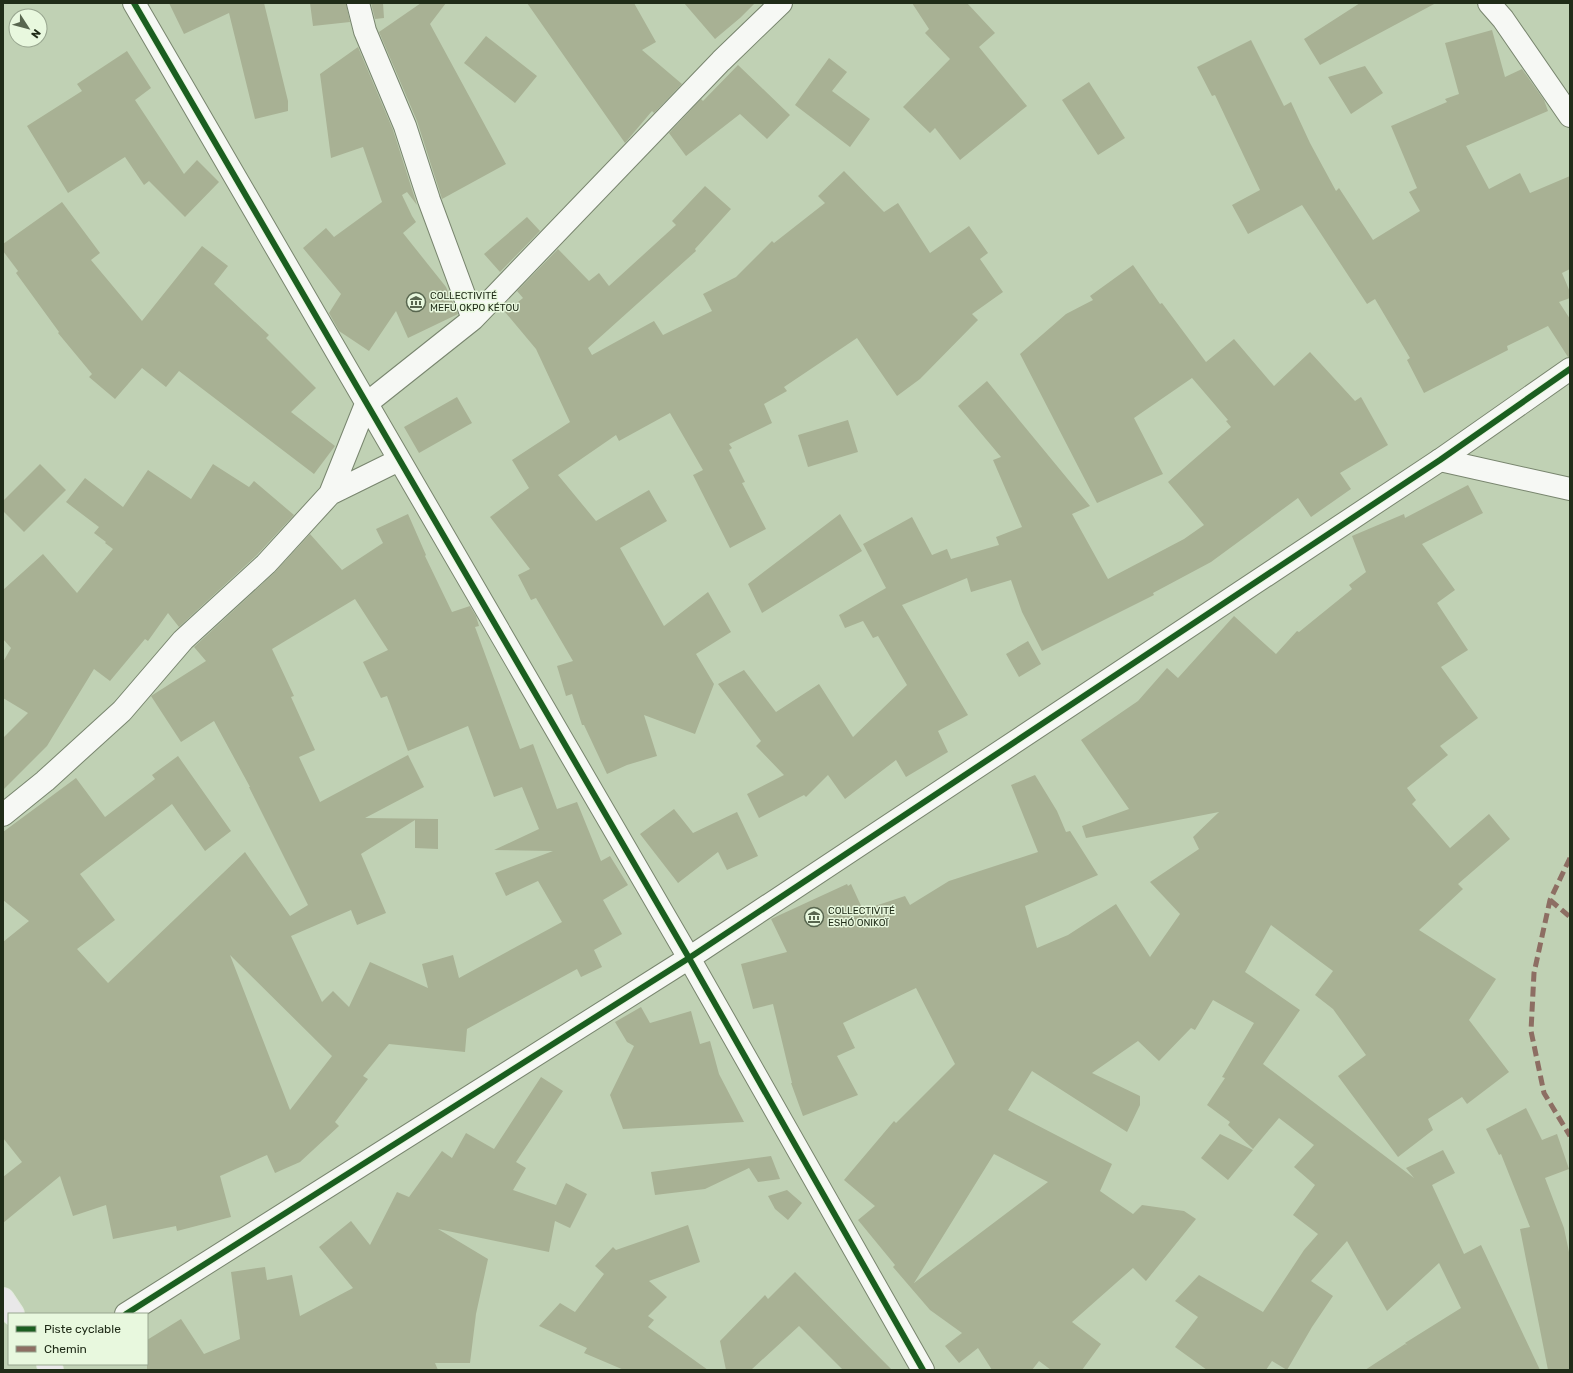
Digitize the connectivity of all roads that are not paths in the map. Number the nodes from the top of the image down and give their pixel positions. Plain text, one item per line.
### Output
1 (134, 3) edge
2 (358, 3) edge
3 (781, 3) edge
4 (1489, 3) edge
5 (1570, 116) edge
6 (473, 319) junction
7 (1570, 369) edge
8 (366, 404) junction
9 (399, 460) junction
10 (1440, 460) junction
11 (1570, 489) edge
12 (330, 494) junction
13 (3, 815) edge
14 (689, 958) junction
15 (3, 1299) edge
16 (12, 1313) edge
17 (128, 1313) edge
18 (923, 1370) edge

1 - 8 street
2 - 6 street
3 - 6 street
4 - 5 street
6 - 8 street
7 - 10 street
8 - 9 street
8 - 12 street
9 - 12 street
9 - 14 street
10 - 11 street
10 - 14 street
12 - 13 street
14 - 17 street
14 - 18 street
15 - 16 main road

